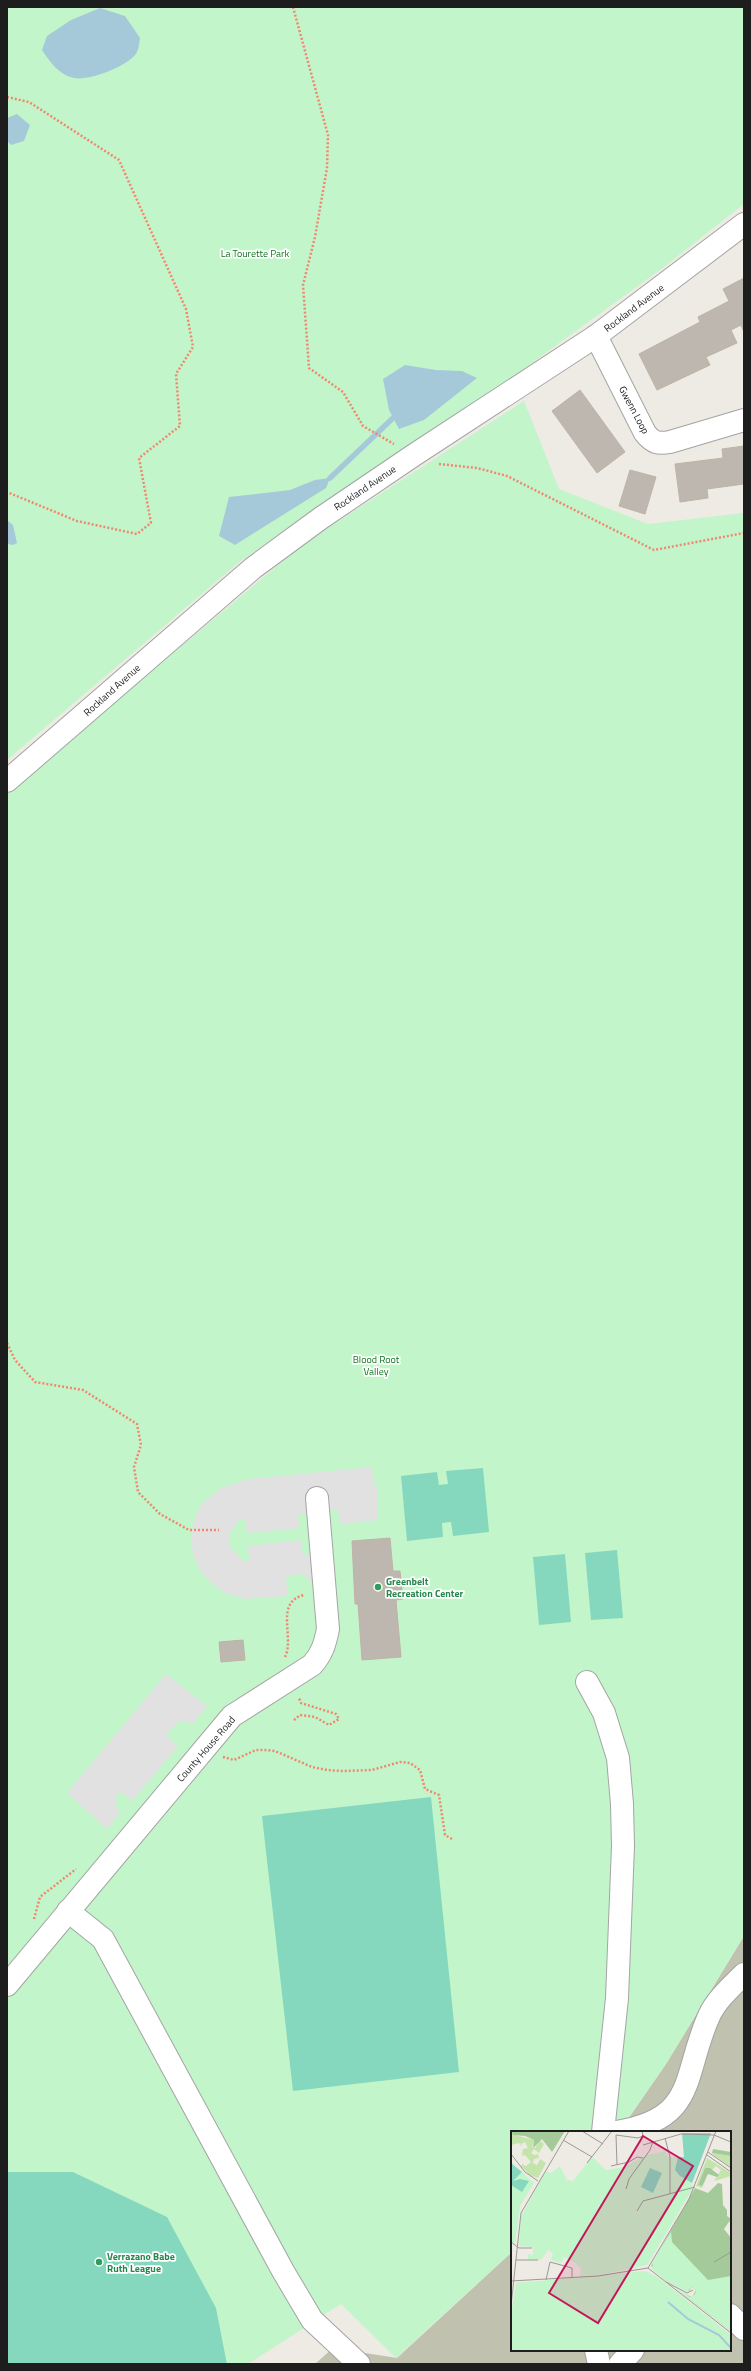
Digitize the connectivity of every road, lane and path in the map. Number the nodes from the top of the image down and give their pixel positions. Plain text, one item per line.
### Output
1 (293, 7) edge
2 (7, 97) edge
3 (744, 224) edge
4 (596, 336) junction
5 (744, 420) edge
6 (382, 437) dead end
7 (434, 463) dead end
8 (7, 492) edge
9 (744, 533) edge
10 (7, 781) edge
11 (7, 1343) edge
12 (317, 1498) dead end
13 (219, 1530) dead end
14 (304, 1595) dead end
15 (284, 1660) dead end
16 (587, 1682) dead end
17 (301, 1696) dead end
18 (294, 1720) dead end
19 (218, 1755) dead end
20 (452, 1839) dead end
21 (68, 1911) junction
22 (744, 1974) edge
23 (7, 1985) edge
24 (603, 2131) edge
25 (620, 2131) edge
26 (731, 2316) edge
27 (744, 2329) edge
28 (596, 2351) edge
29 (632, 2351) edge
30 (359, 2364) edge
31 (599, 2364) edge
32 (620, 2364) edge

1 - 6 path
2 - 8 path
3 - 4 street, Rockland Avenue
4 - 5 street, Gwenn Loop
4 - 10 street, Rockland Avenue
7 - 9 path
11 - 13 path
12 - 21 street, County House Road
14 - 15 path
16 - 24 street
17 - 18 path
19 - 20 path
21 - 23 street, County House Road
21 - 30 street
22 - 25 street
26 - 27 street
28 - 31 street
29 - 32 street

